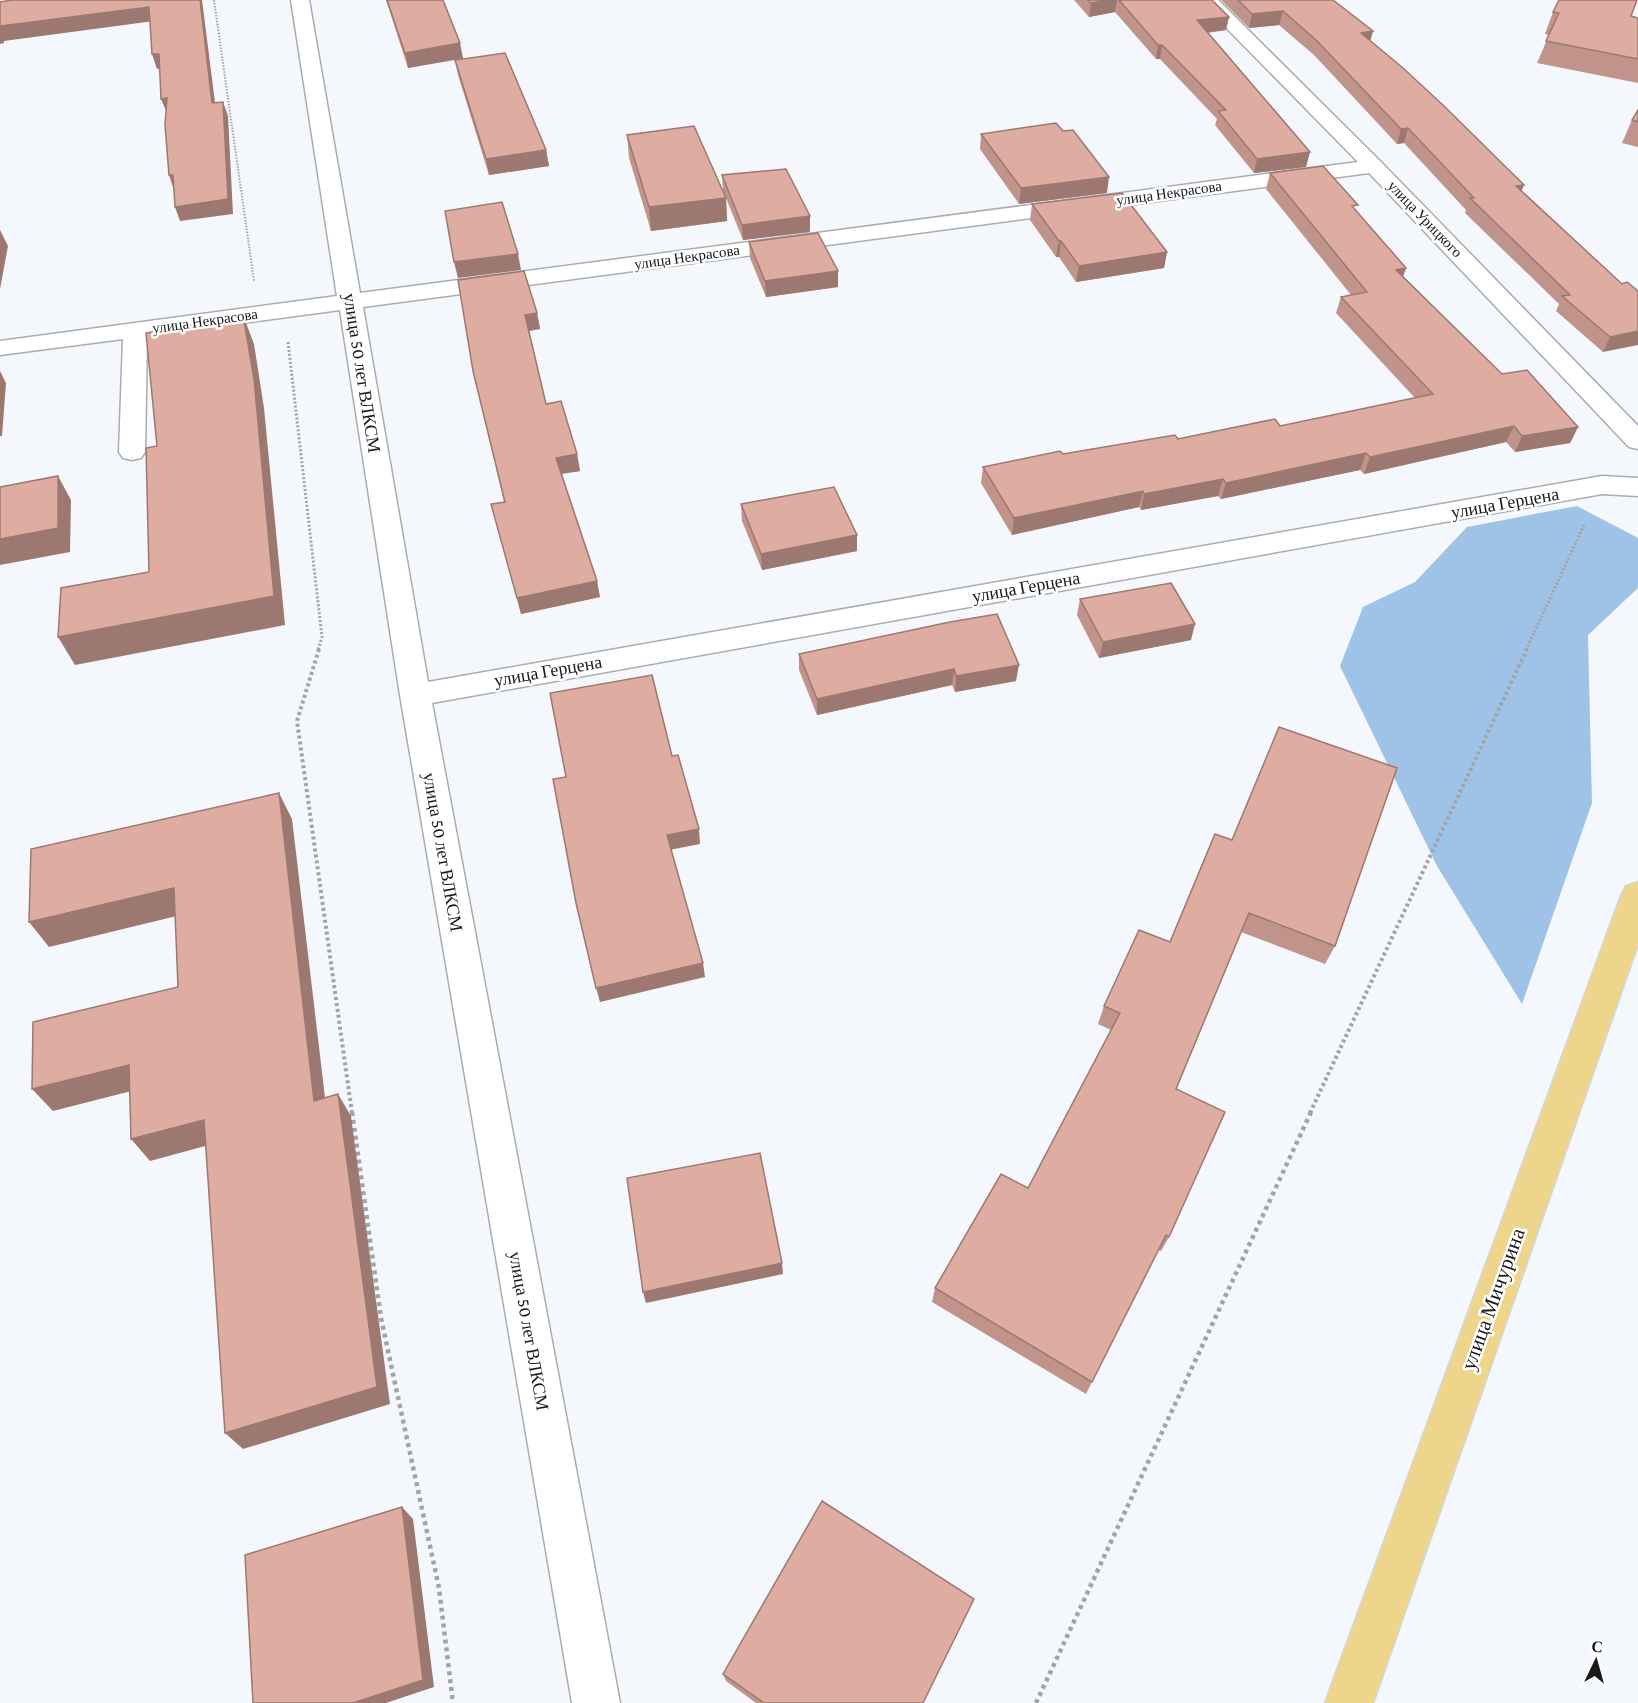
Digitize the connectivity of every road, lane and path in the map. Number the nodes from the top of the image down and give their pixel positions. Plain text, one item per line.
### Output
1 (214, 0) edge
2 (300, 0) edge
3 (1208, 0) edge
4 (1374, 166) junction
5 (350, 302) junction
6 (268, 312) junction
7 (135, 330) junction
8 (0, 348) edge
9 (1638, 441) edge
10 (132, 452) dead end
11 (1602, 485) junction
12 (1638, 487) edge
13 (415, 695) junction
14 (1638, 896) edge
15 (453, 1703) edge
16 (596, 1703) edge
17 (1036, 1703) edge
18 (1349, 1703) edge

1 - 6 path
2 - 5 street, улица 50 лет ВЛКСМ
3 - 4 street, улица Урицкого
4 - 5 street, улица Некрасова
4 - 9 street, улица Урицкого
5 - 6 street, улица Некрасова
5 - 13 street, улица 50 лет ВЛКСМ
6 - 7 street, улица Некрасова
6 - 15 path
7 - 8 street, улица Некрасова
7 - 10 street
11 - 12 street, улица Герцена
11 - 13 street, улица Герцена
11 - 17 path
13 - 16 street, улица 50 лет ВЛКСМ
14 - 18 main road, улица Мичурина

